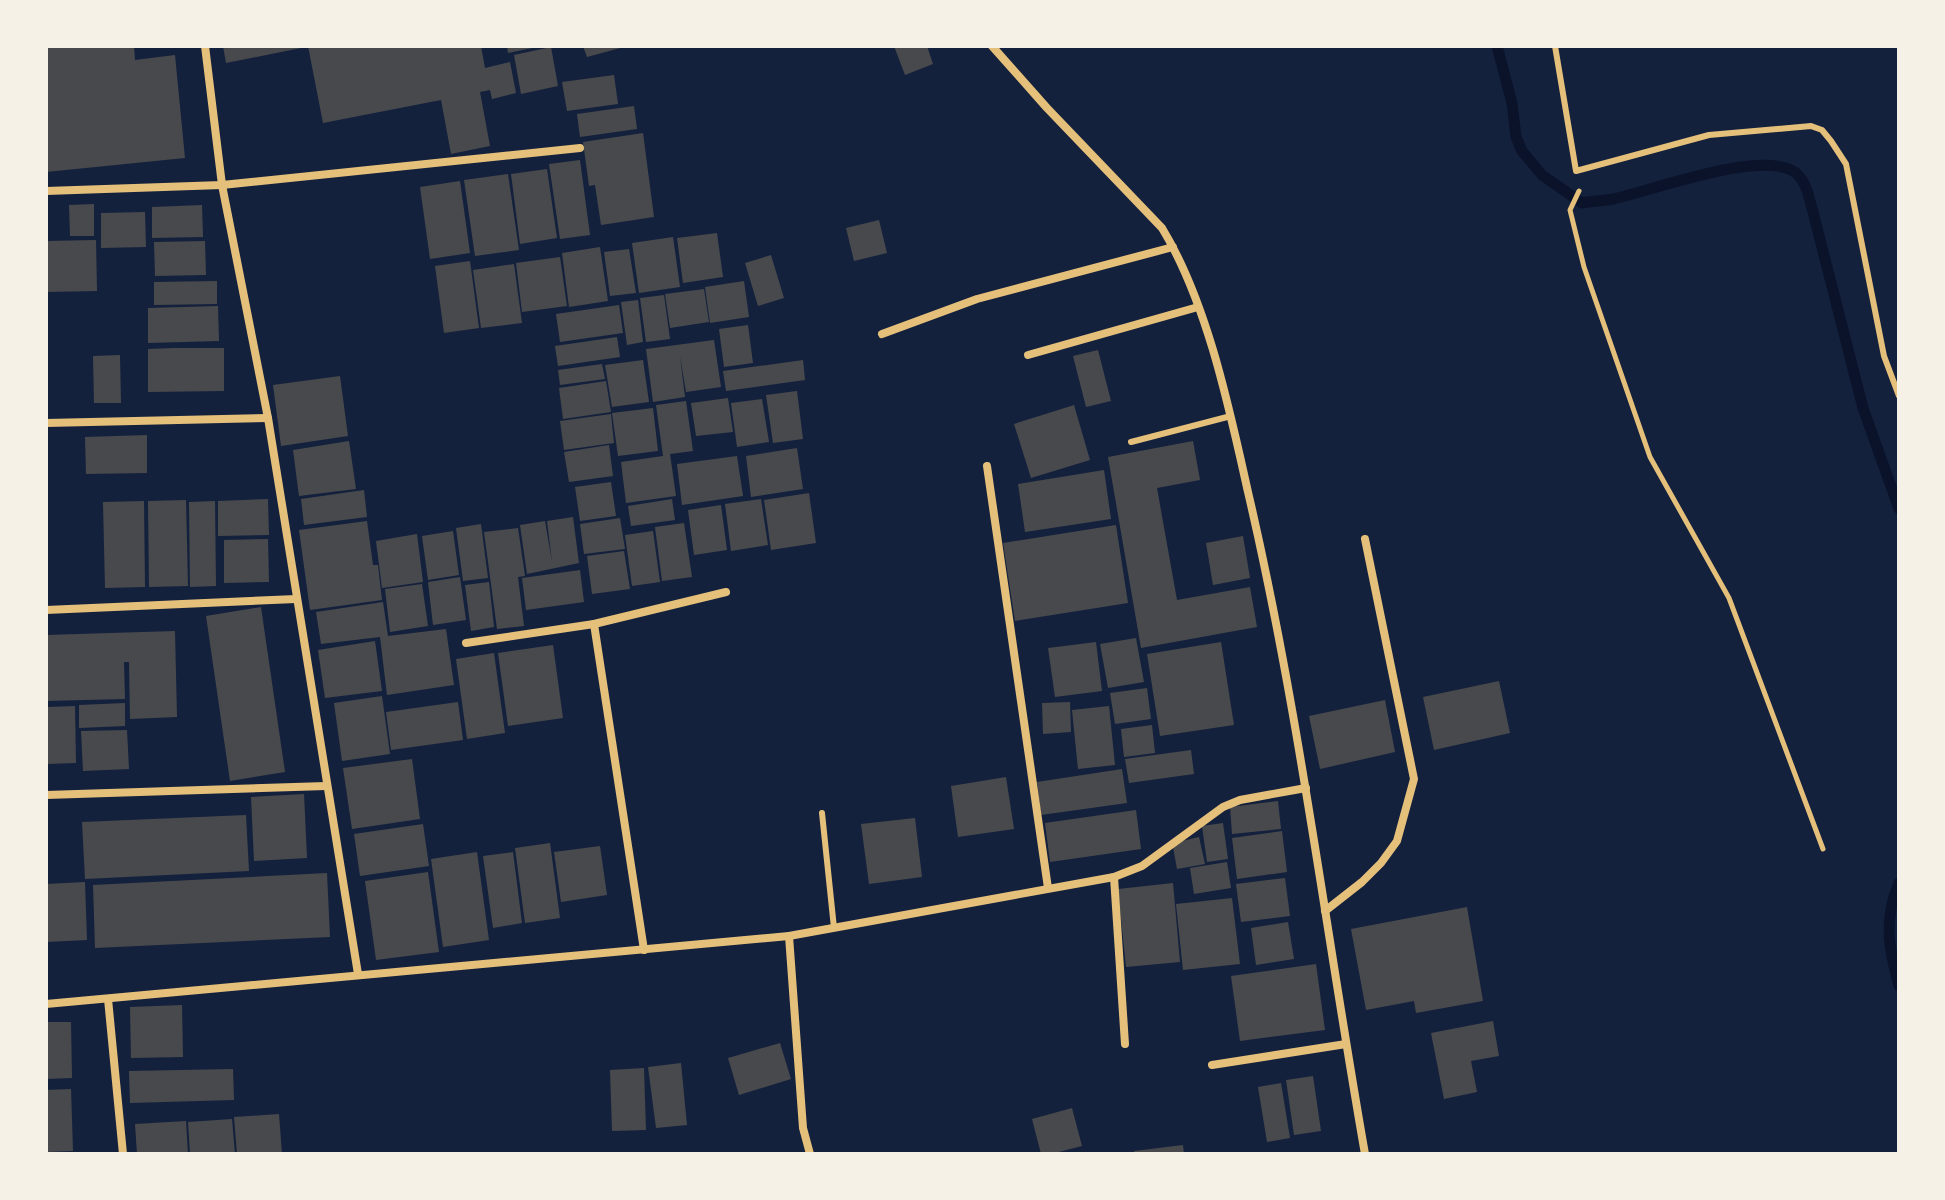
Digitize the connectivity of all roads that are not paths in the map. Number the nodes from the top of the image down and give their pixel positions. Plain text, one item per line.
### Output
1 (205, 46) edge
2 (992, 46) edge
3 (1555, 46) edge
4 (580, 148) dead end
5 (222, 185) junction
6 (46, 191) edge
7 (1173, 247) junction
8 (1198, 307) junction
9 (882, 334) dead end
10 (1028, 355) dead end
11 (1899, 396) edge
12 (1231, 416) junction
13 (268, 418) junction
14 (46, 423) edge
15 (1131, 442) dead end
16 (987, 466) dead end
17 (1365, 539) dead end
18 (726, 592) dead end
19 (296, 599) junction
20 (46, 610) edge
21 (594, 624) junction
22 (466, 643) dead end
23 (326, 786) junction
24 (1306, 788) junction
25 (46, 795) edge
26 (822, 813) dead end
27 (1114, 877) junction
28 (1048, 888) junction
29 (1325, 911) junction
30 (834, 928) junction
31 (789, 936) junction
32 (644, 950) junction
33 (358, 974) junction
34 (108, 999) junction
35 (46, 1004) edge
36 (1125, 1044) dead end
37 (1346, 1044) junction
38 (1212, 1065) dead end
39 (123, 1154) edge
40 (810, 1154) edge
41 (1365, 1154) edge

1 - 5 street
2 - 7 street
3 - 11 lane
4 - 5 street
5 - 6 street
5 - 13 street
7 - 8 street
7 - 9 street
8 - 10 street
8 - 12 street
12 - 15 lane
12 - 24 street
13 - 14 street
13 - 19 street
16 - 28 street
17 - 29 street
18 - 21 street
19 - 20 street
19 - 23 street
21 - 22 street
21 - 32 street
23 - 25 street
23 - 33 street
24 - 27 street
24 - 29 street
26 - 30 lane
27 - 28 street
27 - 36 street
28 - 30 street
29 - 37 street
30 - 31 street
31 - 32 street
31 - 40 street
32 - 33 street
33 - 34 street
34 - 35 street
34 - 39 street
37 - 38 street
37 - 41 street

